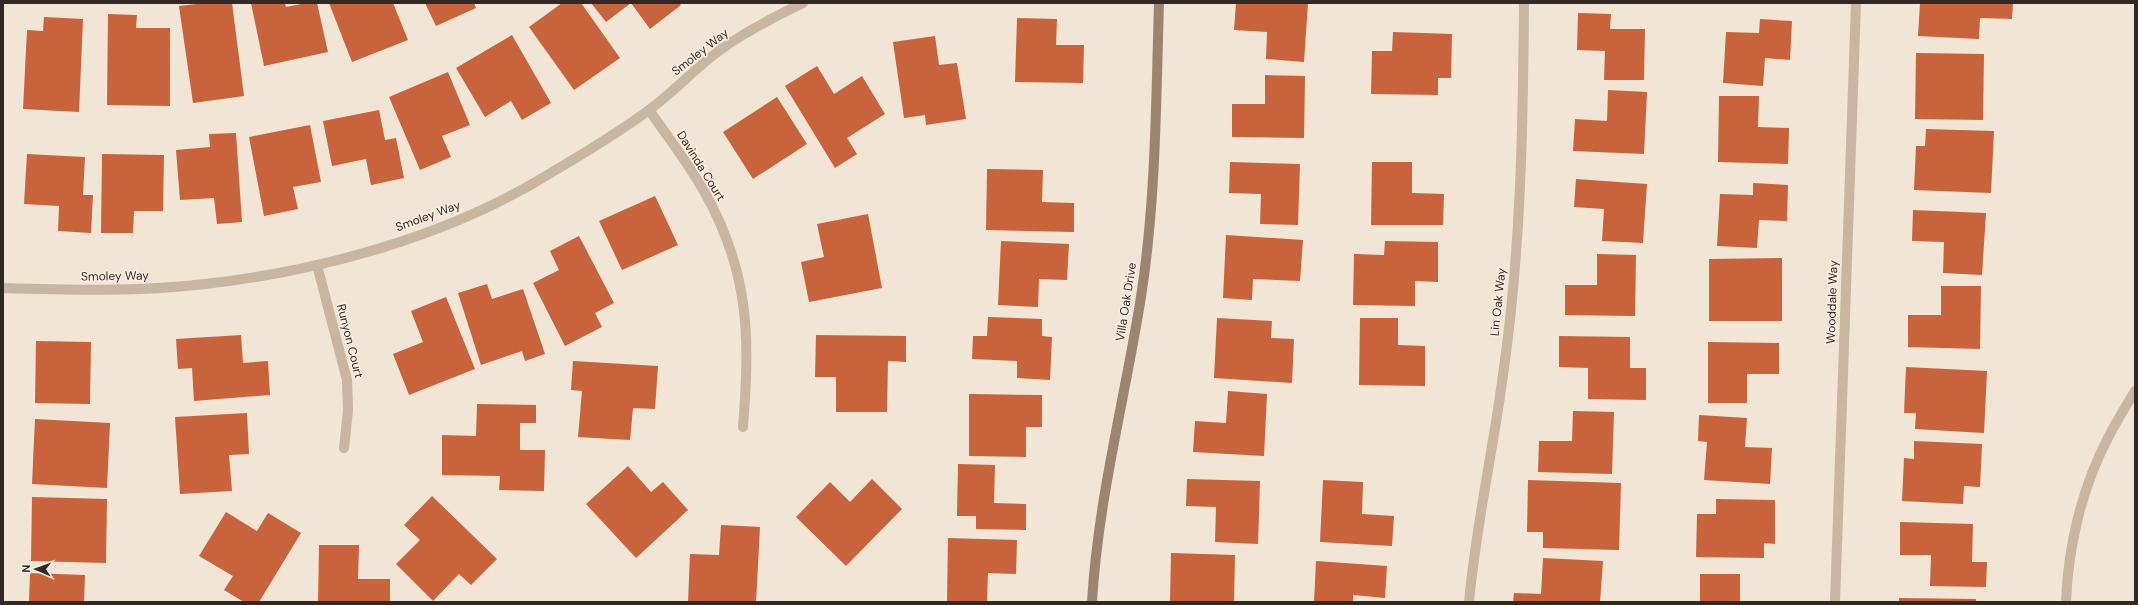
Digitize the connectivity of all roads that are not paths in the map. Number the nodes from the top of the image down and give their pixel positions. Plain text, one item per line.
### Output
1 (803, 3) edge
2 (1159, 3) edge
3 (1524, 3) edge
4 (1856, 3) edge
5 (649, 110) junction
6 (317, 265) junction
7 (3, 288) edge
8 (2135, 391) edge
9 (743, 428) dead end
10 (344, 448) dead end
11 (1092, 602) edge
12 (1469, 602) edge
13 (1835, 602) edge
14 (2066, 602) edge

1 - 5 street, Smoley Way
2 - 11 street, Villa Oak Drive
3 - 12 street, Lin Oak Way
4 - 13 street, Wooddale Way
5 - 6 street, Smoley Way
5 - 9 street, Davinda Court
6 - 7 street, Smoley Way
6 - 10 street, Runyon Court
8 - 14 street

